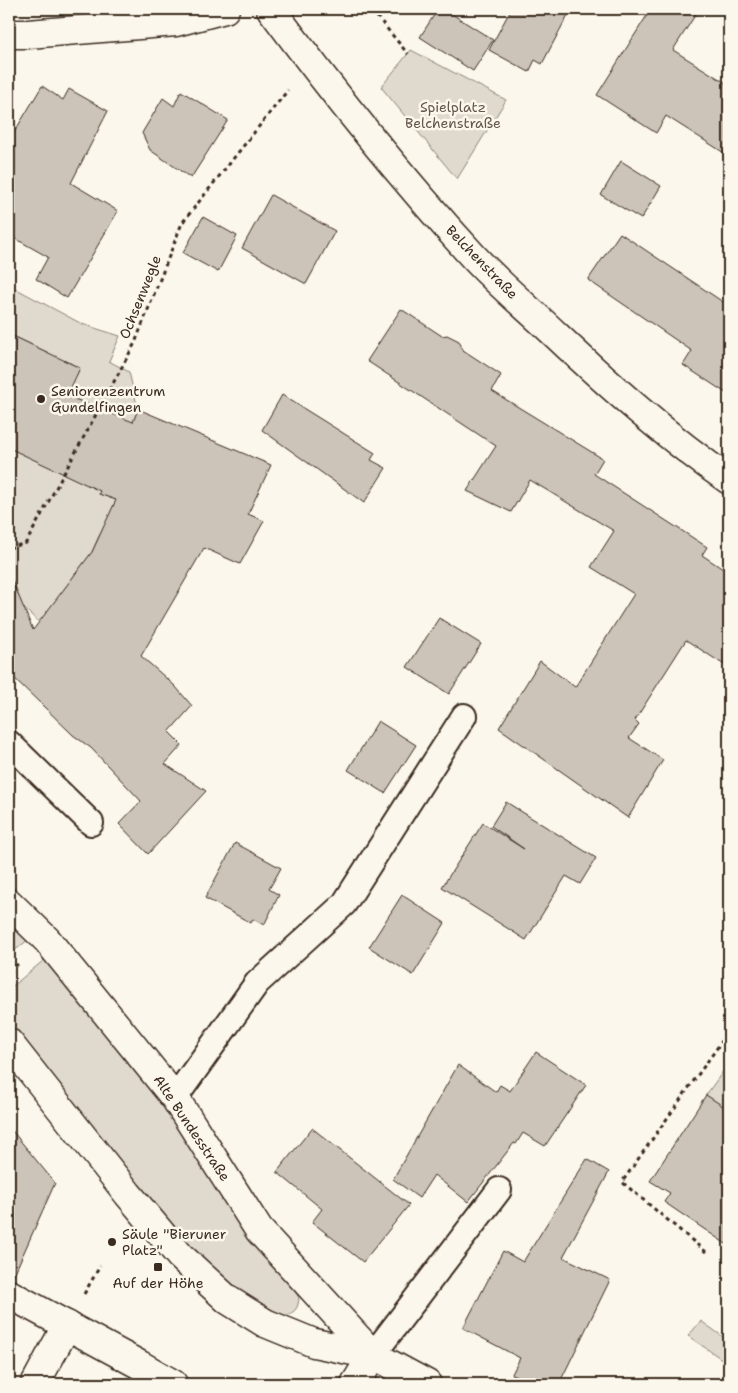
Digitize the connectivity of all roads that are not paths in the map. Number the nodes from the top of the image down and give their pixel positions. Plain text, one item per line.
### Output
1 (224, 9) edge
2 (271, 9) edge
3 (9, 34) edge
4 (729, 480) edge
5 (464, 716) dead end
6 (9, 743) edge
7 (90, 823) dead end
8 (9, 903) edge
9 (9, 1043) edge
10 (175, 1098) junction
11 (498, 1190) dead end
12 (9, 1294) edge
13 (67, 1325) junction
14 (373, 1355) junction
15 (35, 1384) edge
16 (173, 1384) edge
17 (355, 1384) edge
18 (427, 1384) edge

1 - 3 street
2 - 4 street, Belchenstraße
5 - 10 lane
6 - 7 lane
8 - 10 street, Alte Bundesstraße
9 - 14 street, Alte Bundesstraße
10 - 14 street, Alte Bundesstraße
11 - 14 lane
12 - 13 street
13 - 15 street
13 - 16 street
14 - 17 street
14 - 18 street, Alte Bundesstraße

